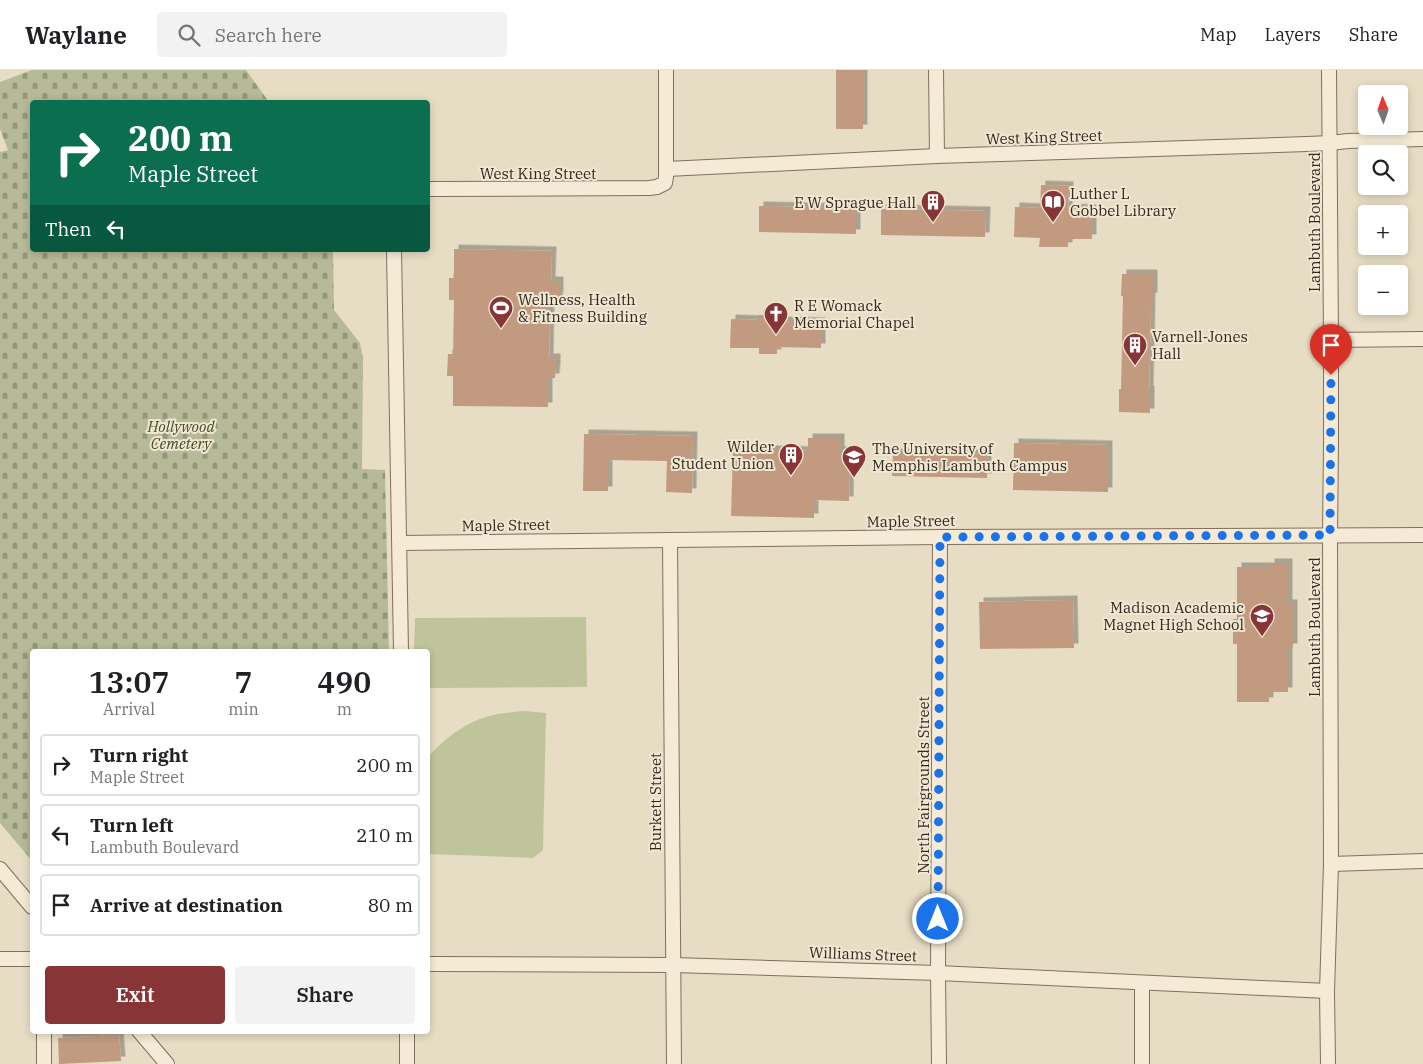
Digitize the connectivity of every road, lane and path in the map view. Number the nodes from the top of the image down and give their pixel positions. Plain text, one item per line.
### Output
1 (666, 70) edge
2 (936, 70) edge
3 (1329, 70) edge
4 (1423, 139) edge
5 (1330, 143) junction
6 (937, 156) junction
7 (666, 169) junction
8 (430, 189) edge
9 (394, 252) edge
10 (1423, 339) edge
11 (1331, 340) junction
12 (1330, 535) junction
13 (1423, 535) edge
14 (940, 537) junction
15 (670, 540) junction
16 (400, 543) junction
17 (401, 649) edge
18 (1423, 861) edge
19 (1331, 864) junction
20 (0, 869) edge
21 (30, 906) edge
22 (0, 959) edge
23 (30, 959) edge
24 (430, 964) edge
25 (673, 965) junction
26 (938, 973) junction
27 (1142, 983) junction
28 (1326, 991) junction
29 (44, 1034) edge
30 (141, 1034) edge
31 (406, 1034) edge
32 (44, 1064) edge
33 (167, 1064) edge
34 (407, 1064) edge
35 (674, 1064) edge
36 (939, 1064) edge
37 (1142, 1064) edge
38 (1328, 1064) edge

1 - 7 street
2 - 6 street
3 - 5 street, Lambuth Boulevard
4 - 5 street, West King Street
5 - 6 street, West King Street
5 - 11 street, Lambuth Boulevard
6 - 7 street, West King Street
7 - 8 street, West King Street
9 - 16 street
10 - 11 street
11 - 12 street, Lambuth Boulevard
12 - 13 street, Maple Street
12 - 14 street, Maple Street
12 - 19 street, Lambuth Boulevard
14 - 15 street, Maple Street
14 - 26 street, North Fairgrounds Street
15 - 16 street, Maple Street
15 - 25 street, Burkett Street
16 - 17 street
18 - 19 street
19 - 28 street, Lambuth Boulevard
20 - 21 street
22 - 23 street
24 - 25 street, Williams Street
25 - 26 street, Williams Street
25 - 35 street, Burkett Street
26 - 27 street, Williams Street
26 - 36 street, North Fairgrounds Street
27 - 28 street, Williams Street
27 - 37 street
28 - 38 street, Lambuth Boulevard
29 - 32 street
30 - 33 street
31 - 34 street

